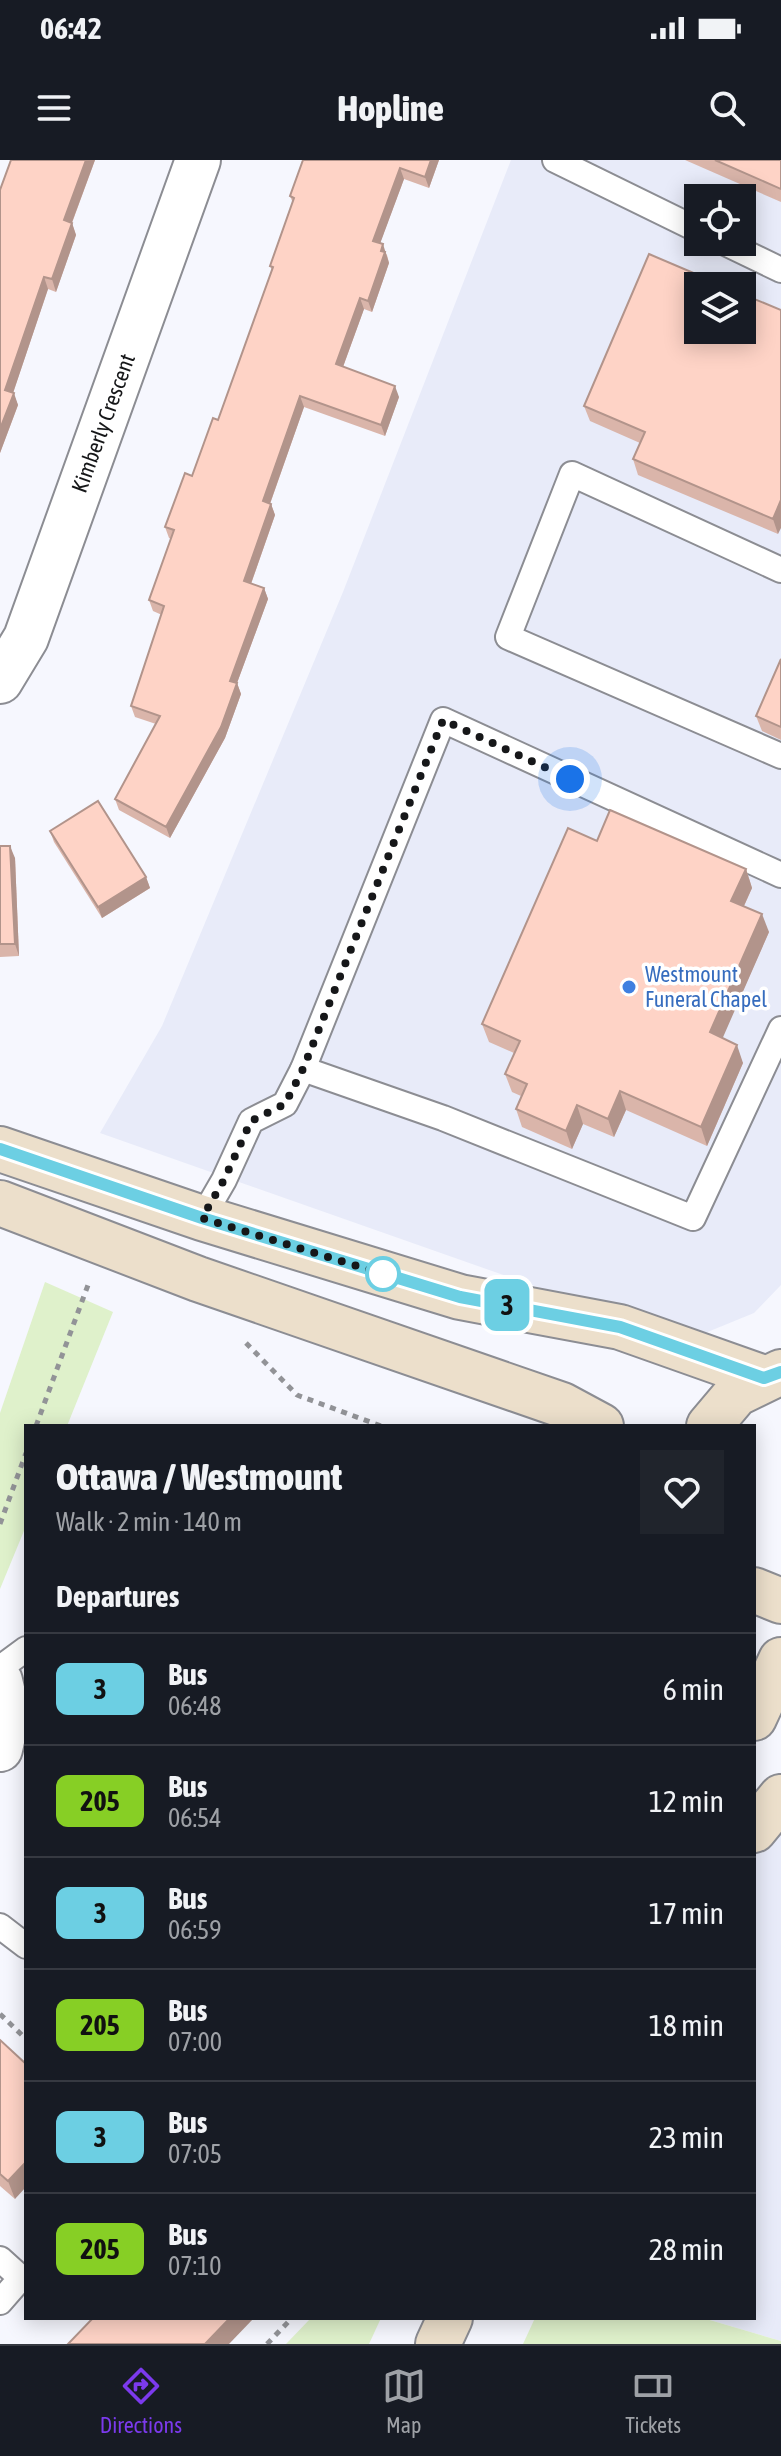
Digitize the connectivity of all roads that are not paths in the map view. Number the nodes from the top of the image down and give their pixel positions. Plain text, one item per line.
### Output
1 (198, 160) edge
2 (555, 160) edge
3 (684, 223) edge
4 (752, 256) edge
5 (781, 270) edge
6 (781, 570) edge
7 (0, 681) edge
8 (781, 756) edge
9 (781, 875) edge
10 (781, 1029) edge
11 (303, 1069) junction
12 (0, 1149) edge
13 (0, 1203) edge
14 (202, 1218) junction
15 (776, 1373) edge
16 (597, 1424) edge
17 (711, 1424) edge
18 (756, 1591) edge
19 (781, 1601) edge
20 (24, 1653) edge
21 (781, 1660) edge
22 (8, 1687) edge
23 (756, 1714) edge
24 (0, 1749) edge
25 (781, 1797) edge
26 (756, 1828) edge
27 (0, 1926) edge
28 (24, 1944) edge
29 (0, 2259) edge
30 (0, 2302) edge
31 (449, 2320) edge
32 (438, 2344) edge

1 - 7 street, Kimberly Crescent
2 - 3 lane
4 - 5 lane
6 - 8 lane
9 - 11 lane
10 - 11 lane
11 - 14 lane
12 - 14 main road
13 - 16 main road
14 - 15 main road
15 - 17 main road
18 - 19 main road
20 - 22 lane
21 - 23 main road
22 - 24 street
25 - 26 main road
27 - 28 lane
29 - 30 lane
31 - 32 main road

